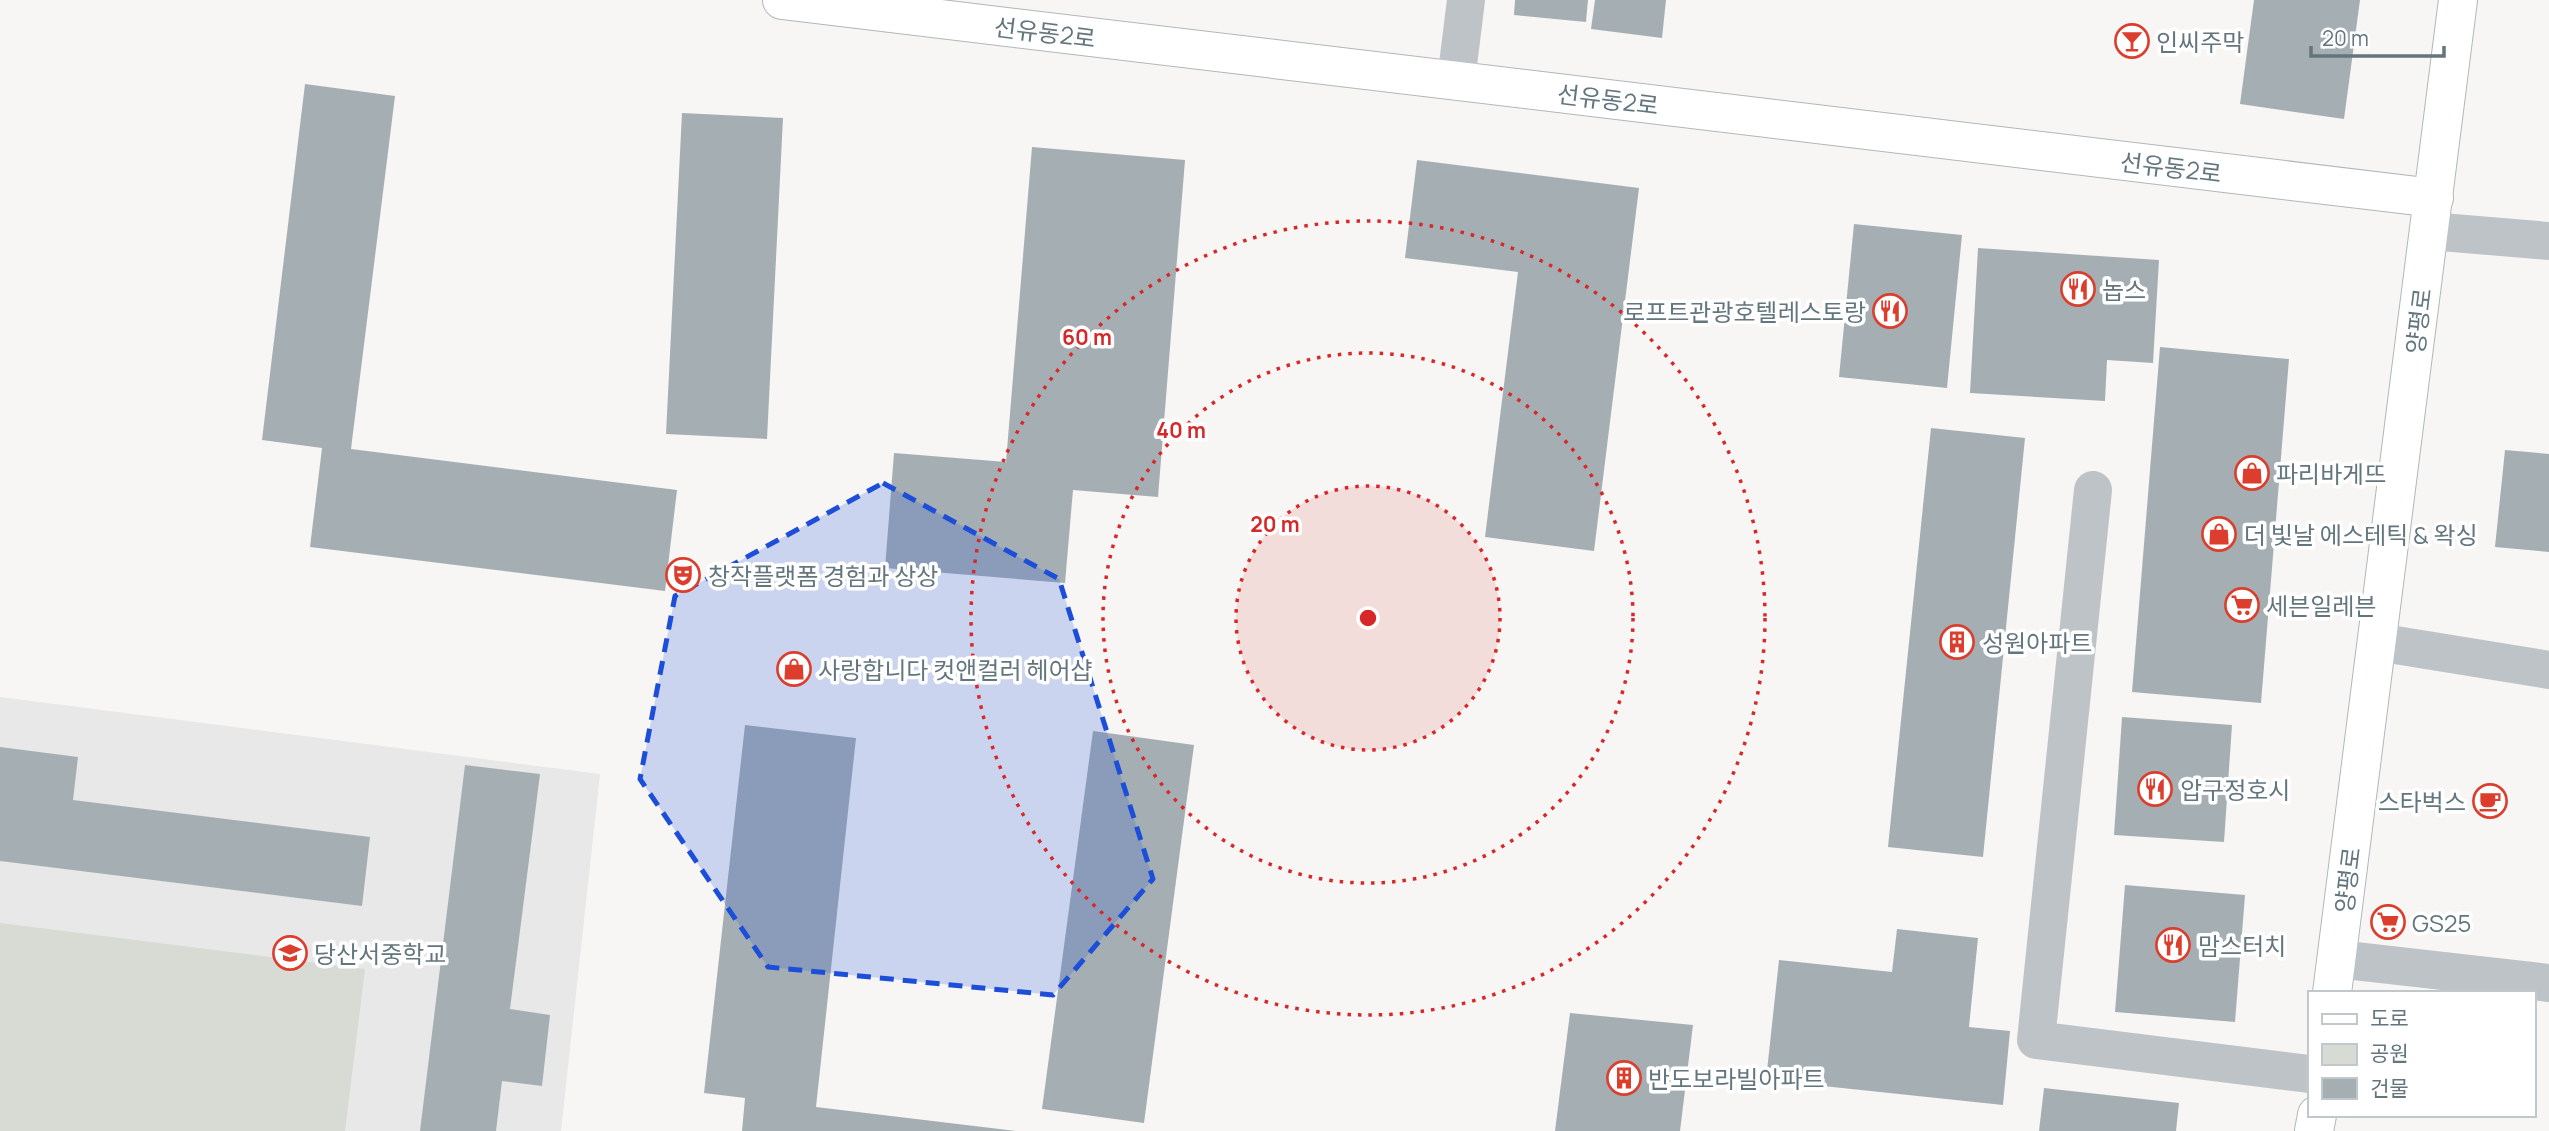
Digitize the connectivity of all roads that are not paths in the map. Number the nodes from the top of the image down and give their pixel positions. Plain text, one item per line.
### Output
1 (782, 0) edge
2 (1466, 0) edge
3 (2458, 0) edge
4 (1456, 81) junction
5 (2432, 214) junction
6 (2549, 241) edge
7 (2093, 490) dead end
8 (2377, 642) junction
9 (2549, 670) edge
10 (2335, 976) edge
11 (2549, 983) edge
12 (2308, 1074) edge

1 - 4 street, 선유동2로
2 - 4 street
3 - 5 street, 양평로
4 - 5 street, 선유동2로
5 - 6 street
5 - 8 street, 양평로
7 - 12 street
8 - 9 street
8 - 10 street, 양평로
10 - 11 street

